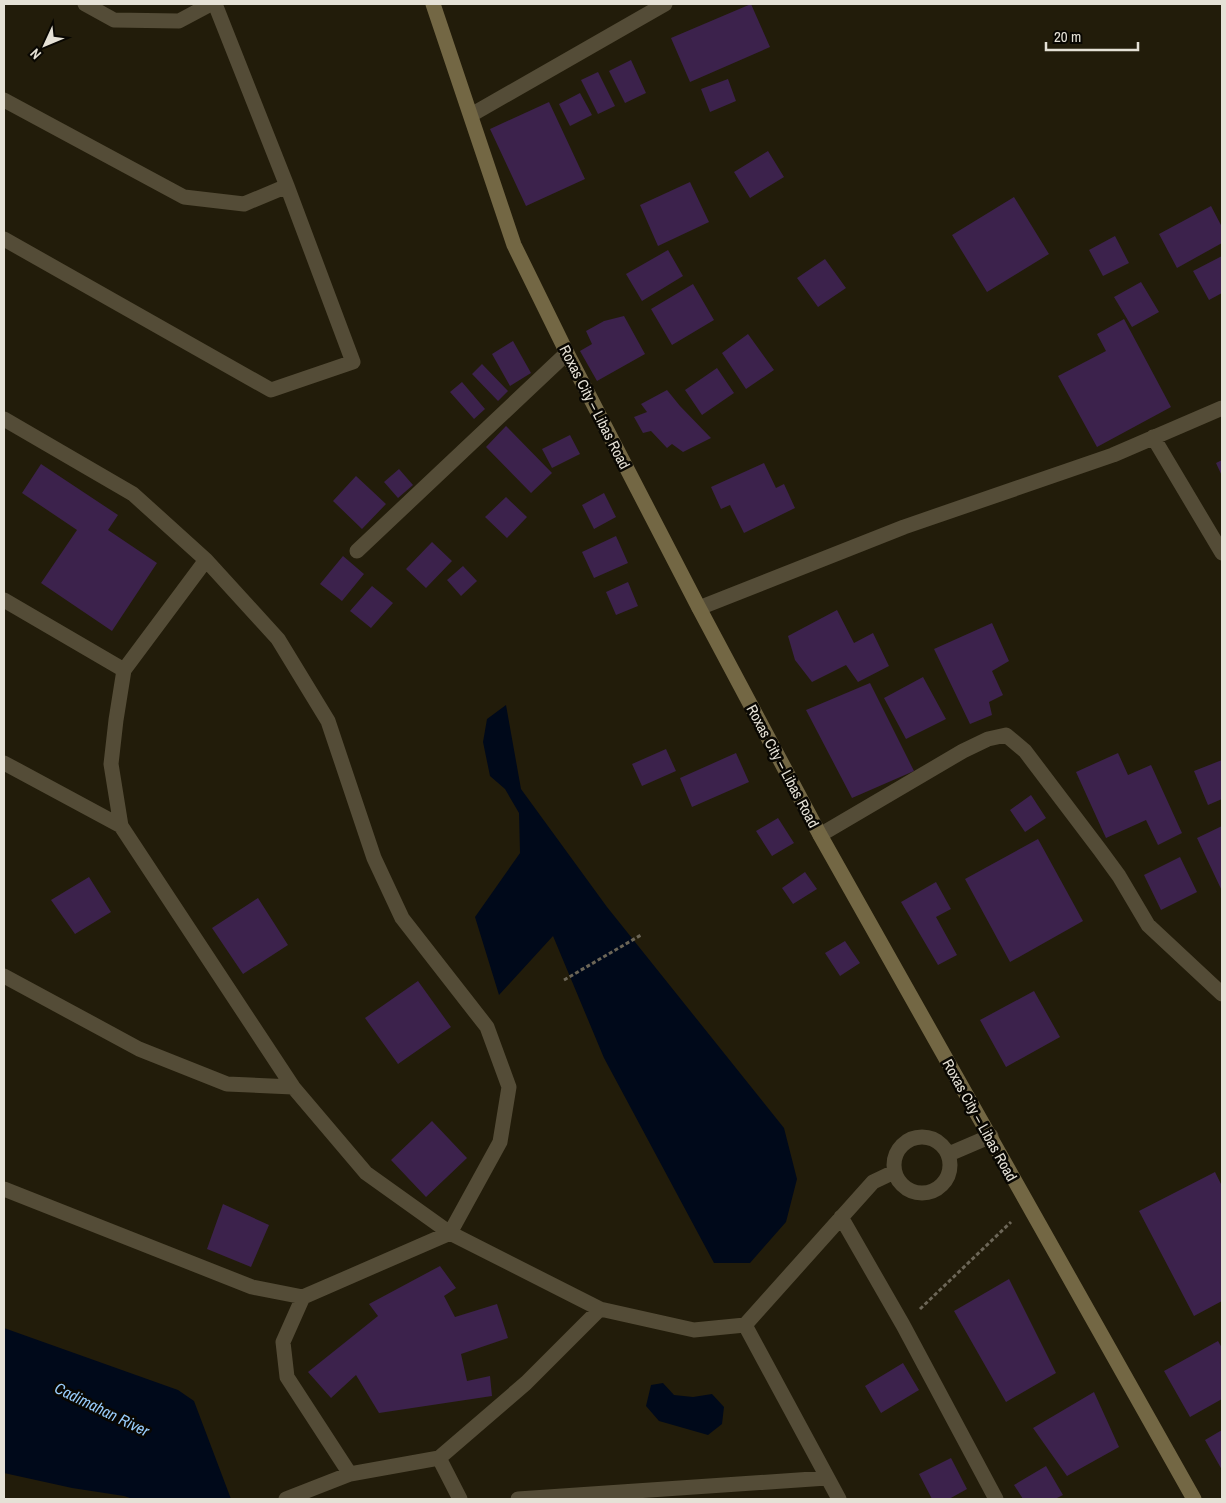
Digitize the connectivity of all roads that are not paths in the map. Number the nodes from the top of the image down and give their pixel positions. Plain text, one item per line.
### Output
1 (85, 4) edge
2 (213, 4) edge
3 (433, 4) edge
4 (665, 4) edge
5 (4, 100) edge
6 (471, 115) junction
7 (287, 186) junction
8 (4, 240) edge
9 (567, 353) junction
10 (1222, 408) edge
11 (4, 419) edge
12 (1153, 437) junction
13 (357, 551) dead end
14 (1222, 553) edge
15 (206, 560) junction
16 (4, 600) edge
17 (699, 608) junction
18 (124, 670) junction
19 (4, 763) edge
20 (121, 826) junction
21 (820, 835) junction
22 (4, 976) edge
23 (1222, 994) edge
24 (293, 1087) junction
25 (991, 1136) junction
26 (949, 1154) junction
27 (894, 1172) junction
28 (4, 1189) edge
29 (840, 1217) junction
30 (450, 1233) junction
31 (303, 1297) junction
32 (600, 1309) junction
33 (746, 1325) junction
34 (439, 1458) junction
35 (350, 1474) junction
36 (827, 1478) junction
37 (286, 1499) edge
38 (460, 1499) edge
39 (518, 1499) edge
40 (839, 1499) edge
41 (996, 1499) edge
42 (1194, 1499) edge

1 - 2 street
2 - 7 street
3 - 6 main road, Roxas City – Libas Road
4 - 6 street
5 - 7 street
6 - 9 main road, Roxas City – Libas Road
7 - 8 street
9 - 13 street
9 - 17 main road, Roxas City – Libas Road
10 - 12 street
11 - 15 street
12 - 14 street
12 - 17 street
15 - 18 street
15 - 30 street
16 - 18 street
17 - 21 main road, Roxas City – Libas Road
18 - 20 street
19 - 20 street
20 - 24 street
21 - 23 street
21 - 25 main road, Roxas City – Libas Road
22 - 24 street
24 - 30 street
25 - 26 street
25 - 42 main road, Roxas City – Libas Road
26 - 27 street
26 - 27 street
27 - 29 street
28 - 31 street
29 - 33 street
29 - 41 street
30 - 31 street
30 - 32 street
31 - 35 street
32 - 33 street
32 - 34 street
33 - 36 street
34 - 35 street
34 - 38 street
35 - 37 street
36 - 39 street
36 - 40 street

